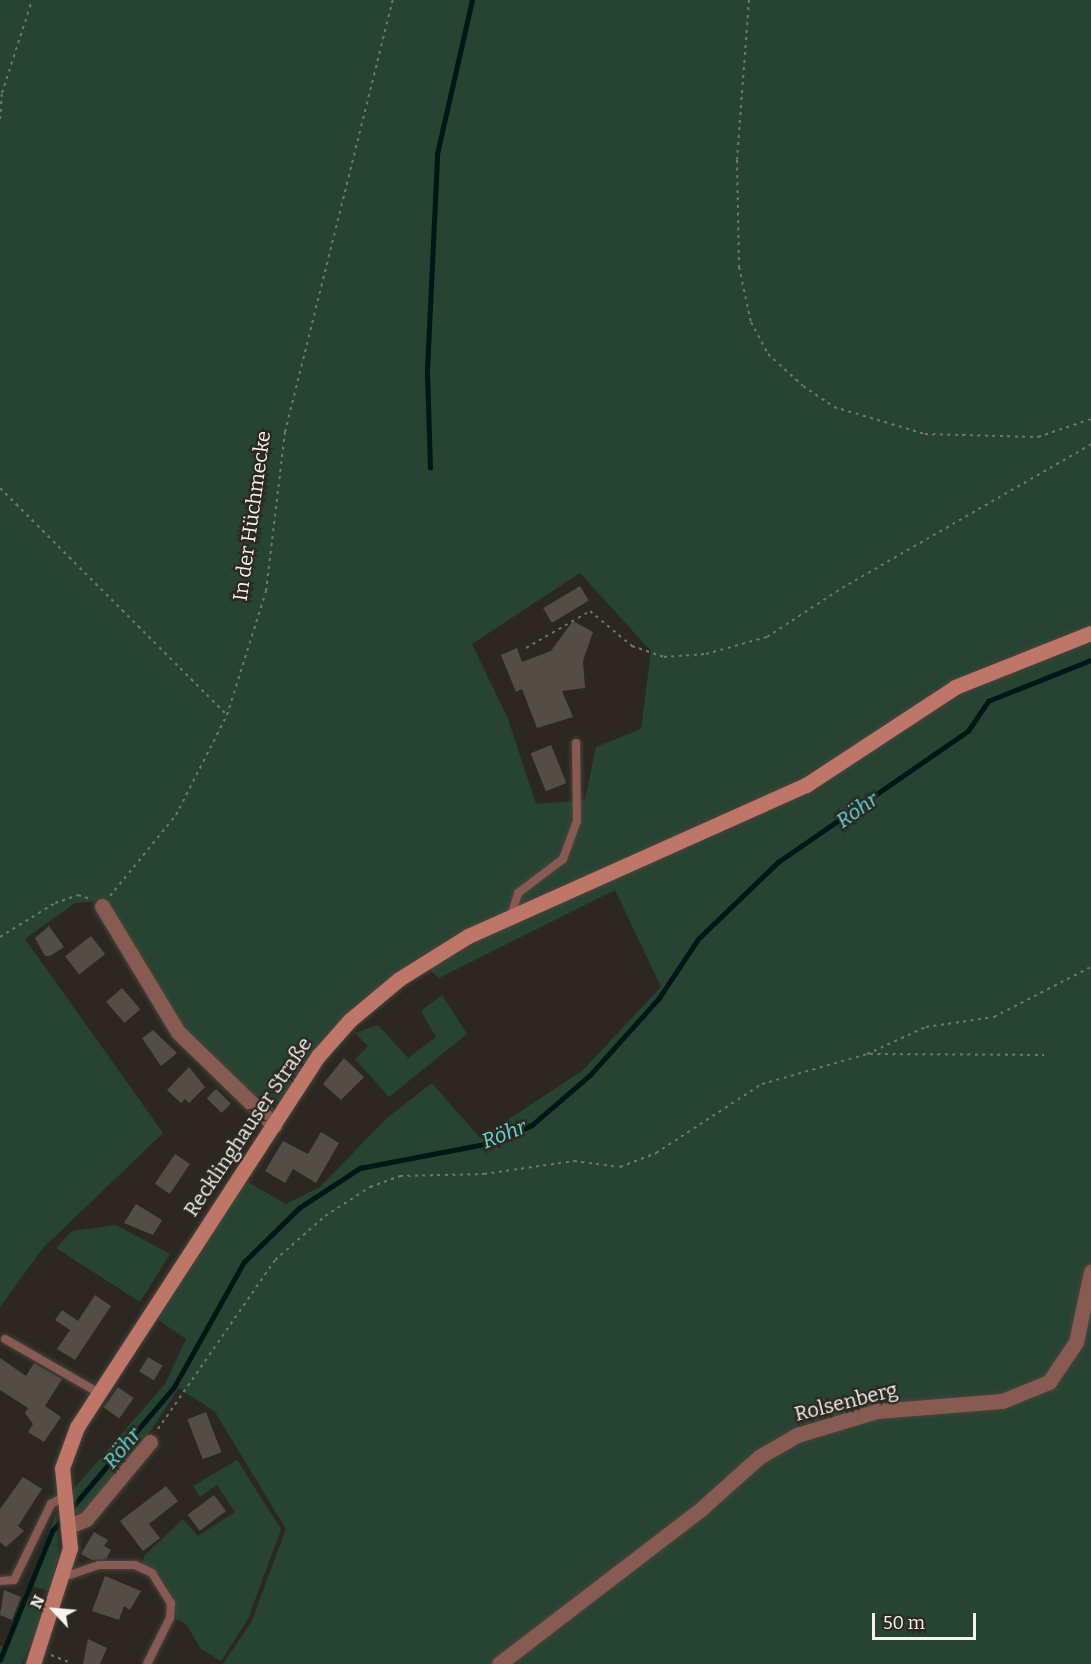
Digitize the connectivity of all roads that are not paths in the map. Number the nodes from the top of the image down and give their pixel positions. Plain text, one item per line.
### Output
1 (1091, 633) edge
2 (576, 743) dead end
3 (102, 906) road end
4 (512, 913) junction
5 (274, 1125) junction
6 (1091, 1272) edge
7 (5, 1339) dead end
8 (97, 1392) junction
9 (150, 1442) road end
10 (66, 1499) junction
11 (69, 1525) junction
12 (61, 1578) junction
13 (0, 1581) edge
14 (36, 1657) edge
15 (147, 1664) edge
16 (499, 1664) edge

1 - 4 main road, Recklinghauser Straße
2 - 4 lane
3 - 5 street
4 - 5 main road, Recklinghauser Straße
5 - 8 main road, Recklinghauser Straße
6 - 16 street, Rolsenberg
7 - 8 lane
8 - 10 main road, Recklinghauser Straße
9 - 11 street
10 - 11 main road, Recklinghauser Straße
10 - 13 lane
11 - 12 main road, Recklinghauser Straße
12 - 14 main road, Recklinghauser Straße
12 - 15 lane

